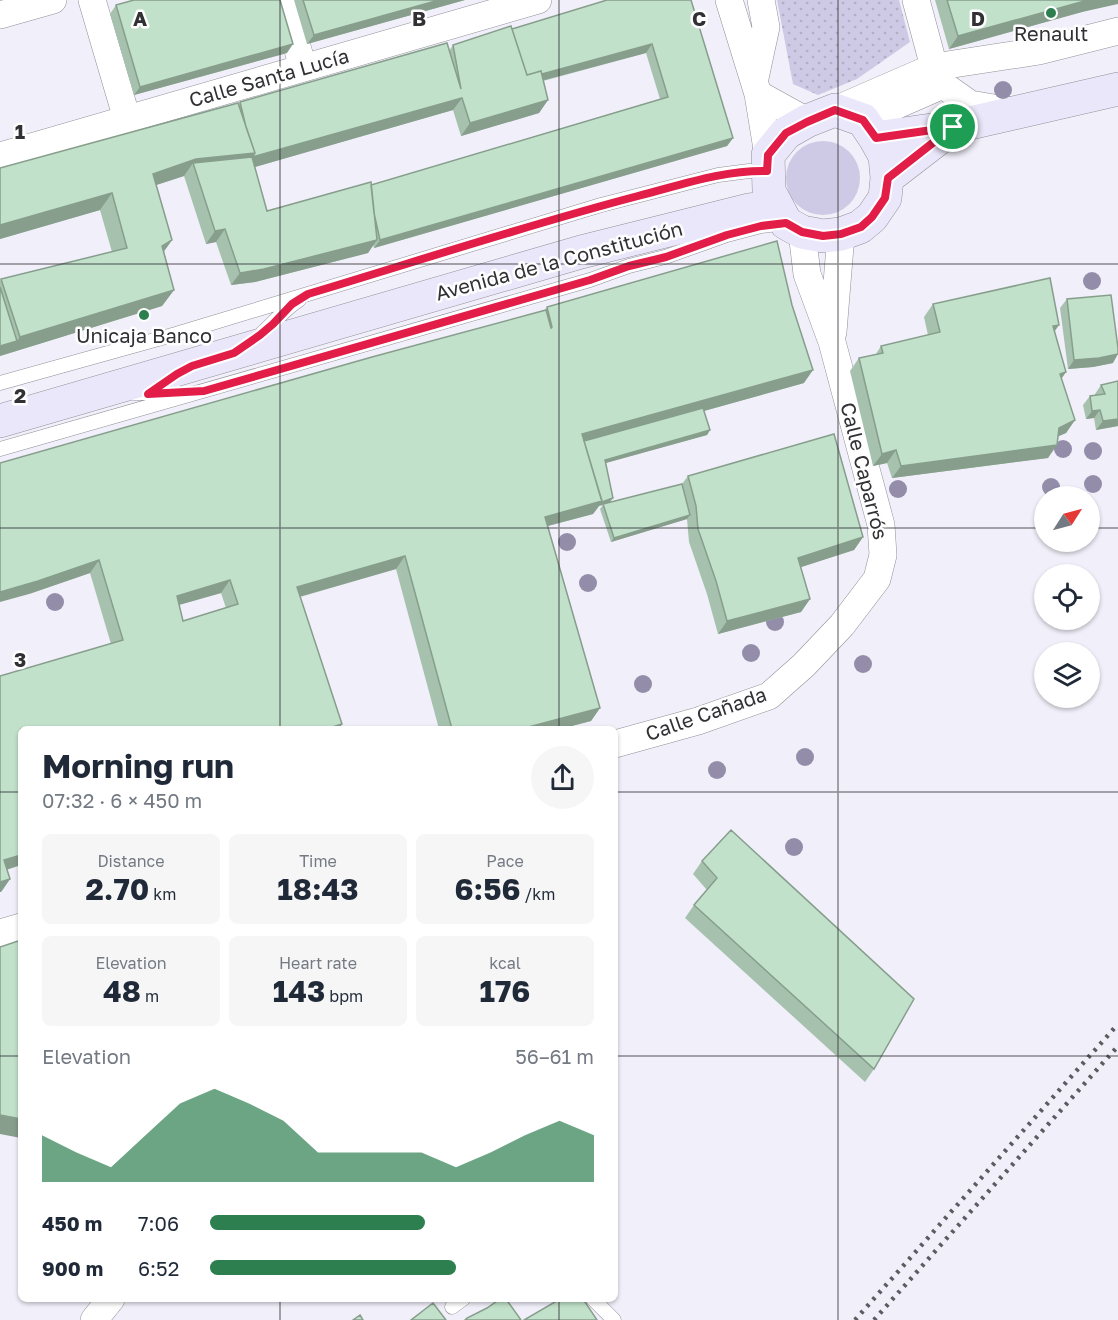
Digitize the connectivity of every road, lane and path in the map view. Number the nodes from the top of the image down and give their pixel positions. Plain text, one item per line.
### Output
1 (53, 0) edge
2 (92, 0) edge
3 (284, 0) edge
4 (729, 0) edge
5 (761, 0) edge
6 (916, 0) edge
7 (532, 1) edge
8 (0, 15) edge
9 (1118, 31) edge
10 (303, 68) junction
11 (939, 76) junction
12 (756, 88) junction
13 (1118, 89) edge
14 (1017, 112) junction
15 (127, 119) junction
16 (845, 123) junction
17 (953, 127) junction
18 (0, 156) edge
19 (767, 163) junction
20 (888, 178) junction
21 (788, 220) junction
22 (841, 234) junction
23 (308, 294) junction
24 (263, 308) junction
25 (294, 316) junction
26 (344, 321) junction
27 (832, 342) junction
28 (234, 353) junction
29 (198, 378) junction
30 (0, 382) edge
31 (148, 394) junction
32 (98, 407) junction
33 (0, 421) edge
34 (0, 449) edge
35 (842, 625) joint
36 (618, 743) edge
37 (18, 928) edge
38 (0, 933) edge
39 (109, 1302) edge
40 (596, 1302) edge
41 (94, 1320) edge
42 (614, 1320) edge

1 - 8 street
2 - 15 street
3 - 10 street
4 - 12 street
5 - 12 street
6 - 11 street
7 - 10 street, Calle Santa Lucía
9 - 11 street
10 - 15 street, Calle Santa Lucía
11 - 14 street
11 - 16 street
12 - 16 street
12 - 19 street
13 - 14 main road
14 - 17 main road
15 - 18 street, Calle Santa Lucía
16 - 17 main road
16 - 19 main road
16 - 20 main road
17 - 20 main road
19 - 21 main road
19 - 23 lane, Avenida de la Constitución
20 - 22 main road
21 - 22 main road
21 - 26 main road, Avenida de la Constitución
21 - 27 street, Calle Caparrós
21 - 29 lane, Avenida de la Constitución
22 - 27 street, Calle Caparrós
23 - 24 lane, Avenida de la Constitución
23 - 25 lane
24 - 25 lane, Avenida de la Constitución
24 - 30 lane, Avenida de la Constitución
25 - 26 lane, Avenida de la Constitución
25 - 28 lane
26 - 28 main road, Avenida de la Constitución
27 - 35 street, Calle Caparrós
28 - 29 main road, Avenida de la Constitución
29 - 31 lane, Avenida de la Constitución
29 - 31 lane, Avenida de la Constitución
29 - 32 main road, Avenida de la Constitución
31 - 32 lane, Avenida de la Constitución
31 - 32 lane, Avenida de la Constitución
32 - 33 main road, Avenida de la Constitución
32 - 34 lane, Avenida de la Constitución
35 - 36 street, Calle Cañada
37 - 38 street
39 - 41 street
40 - 42 lane

